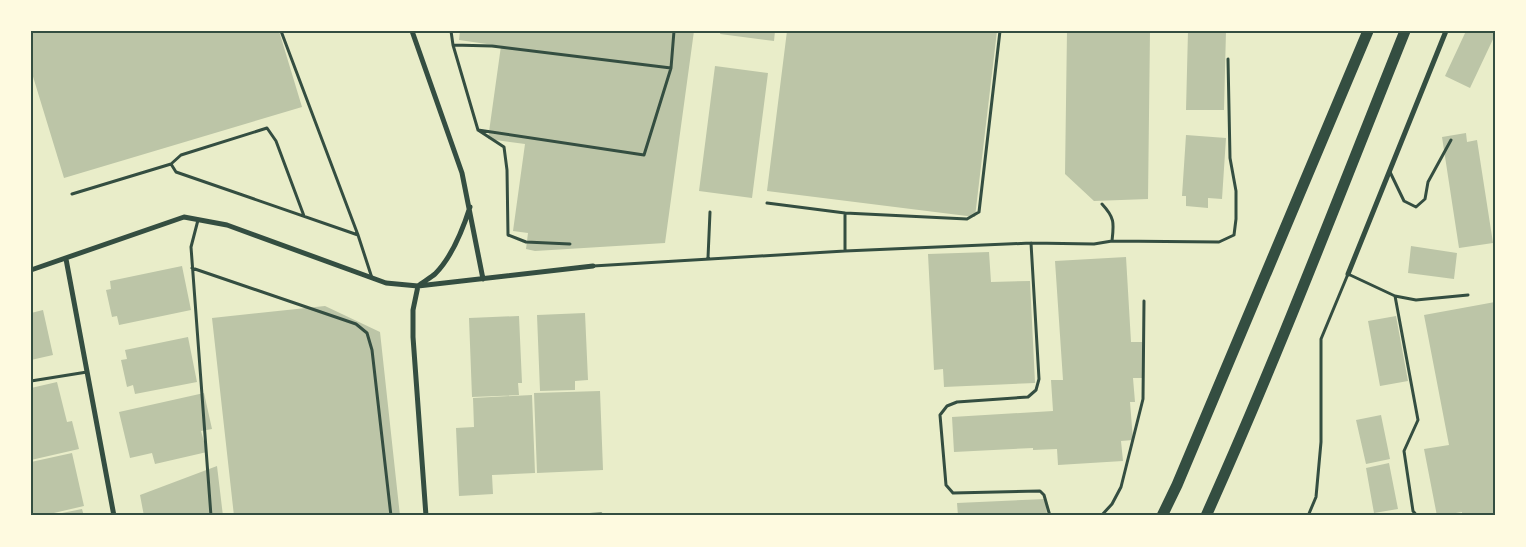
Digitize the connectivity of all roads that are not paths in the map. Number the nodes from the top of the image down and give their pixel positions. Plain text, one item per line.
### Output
1 (281, 31) edge
2 (412, 31) edge
3 (451, 31) edge
4 (674, 31) edge
5 (1000, 31) edge
6 (1368, 31) edge
7 (1405, 31) edge
8 (1446, 31) edge
9 (453, 45) junction
10 (1228, 60) dead end
11 (670, 68) junction
12 (478, 130) junction
13 (1451, 140) dead end
14 (171, 164) junction
15 (1390, 172) junction
16 (72, 194) dead end
17 (767, 202) dead end
18 (1102, 204) dead end
19 (470, 206) junction
20 (710, 212) dead end
21 (844, 213) junction
22 (304, 216) junction
23 (198, 219) junction
24 (358, 234) junction
25 (1112, 241) junction
26 (1031, 243) junction
27 (570, 244) dead end
28 (845, 251) junction
29 (708, 258) junction
30 (66, 259) junction
31 (593, 266) joint
32 (192, 268) junction
33 (31, 270) edge
34 (1348, 274) junction
35 (372, 278) junction
36 (483, 278) junction
37 (418, 286) junction
38 (1395, 296) junction
39 (1468, 296) dead end
40 (1144, 301) dead end
41 (87, 372) junction
42 (31, 381) edge
43 (601, 514) dead end
44 (114, 516) edge
45 (211, 516) edge
46 (391, 516) edge
47 (426, 516) edge
48 (556, 516) edge
49 (1050, 516) edge
50 (1101, 516) edge
51 (1162, 516) edge
52 (1206, 516) edge
53 (1308, 516) edge
54 (1417, 516) edge

1 - 24 lane
2 - 19 street
3 - 9 lane
4 - 11 lane
5 - 21 lane
6 - 51 highway
7 - 52 highway
8 - 15 street
9 - 11 lane
9 - 12 lane
10 - 25 lane
11 - 12 lane
12 - 27 lane
13 - 15 lane
14 - 16 lane
14 - 22 lane
14 - 22 lane
15 - 34 street
17 - 21 lane
18 - 25 lane
19 - 36 street
19 - 37 street
20 - 29 lane
21 - 28 lane
22 - 24 lane
23 - 30 street
23 - 32 lane
23 - 35 street
24 - 35 lane
25 - 26 lane
26 - 28 lane
26 - 49 lane
28 - 29 lane
29 - 31 lane
30 - 33 street
30 - 41 street
31 - 36 street
32 - 45 lane
32 - 46 lane
34 - 38 lane
34 - 53 lane
35 - 37 street
36 - 37 street
37 - 47 street
38 - 39 lane
38 - 54 lane
40 - 50 lane
41 - 42 lane
41 - 44 street
43 - 48 lane

